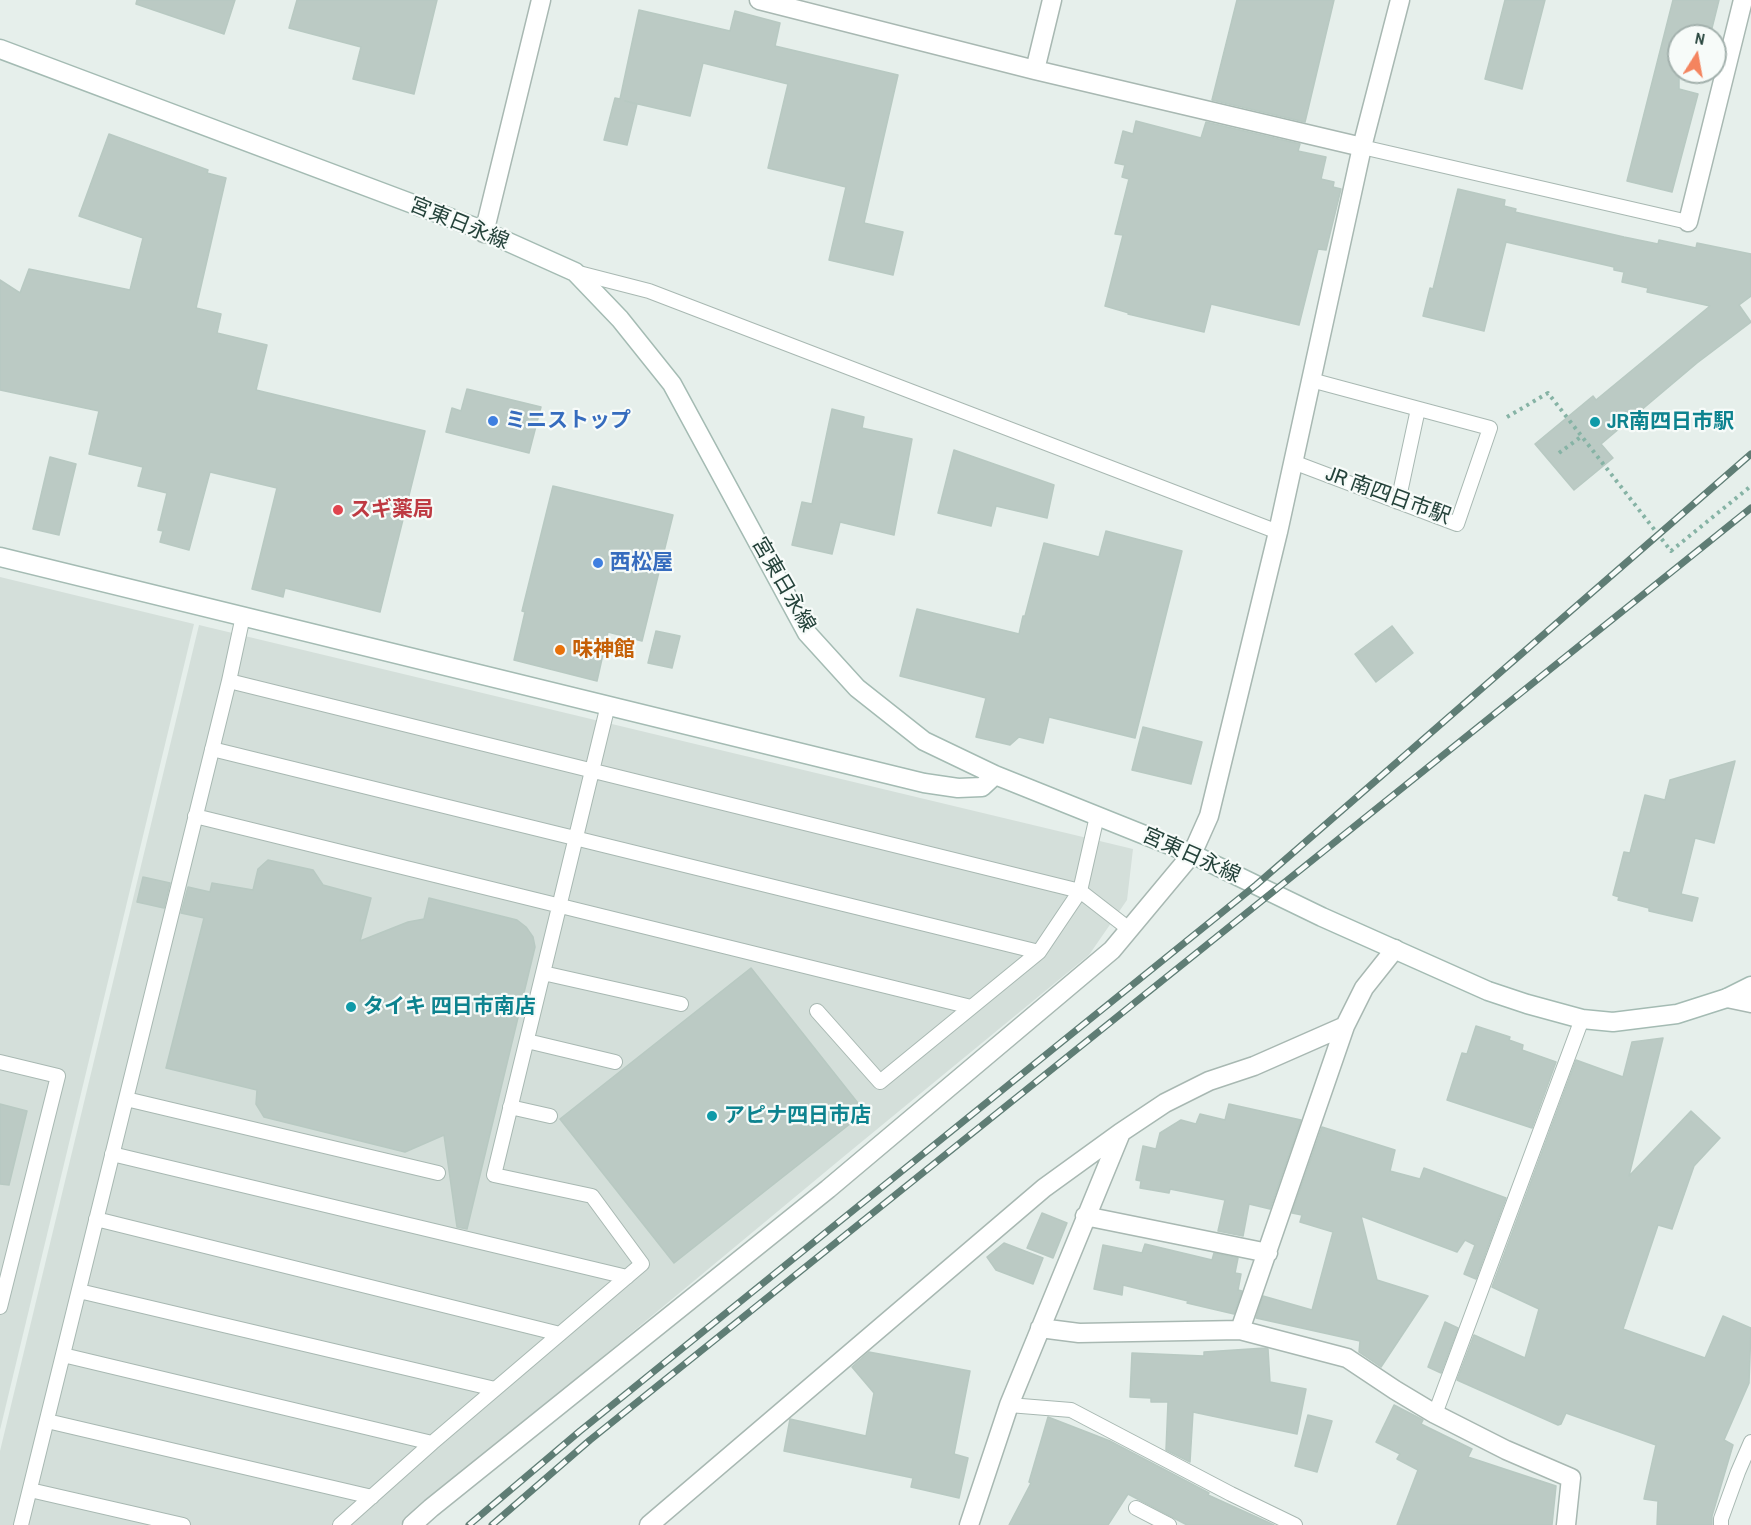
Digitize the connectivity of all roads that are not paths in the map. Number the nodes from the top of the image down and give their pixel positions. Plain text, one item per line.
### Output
1 (541, 0) edge
2 (759, 0) edge
3 (1052, 0) edge
4 (1401, 0) edge
5 (1743, 0) edge
6 (0, 49) edge
7 (1035, 70) junction
8 (1362, 147) junction
9 (1688, 222) joint
10 (484, 233) junction
11 (574, 272) junction
12 (1311, 380) junction
13 (1418, 409) junction
14 (1293, 462) junction
15 (1398, 502) junction
16 (1278, 532) junction
17 (0, 557) edge
18 (243, 616) junction
19 (229, 681) junction
20 (609, 705) junction
21 (212, 749) junction
22 (592, 770) junction
23 (995, 774) junction
24 (195, 816) junction
25 (1097, 816) junction
26 (576, 838) junction
27 (1192, 854) junction
28 (1080, 891) junction
29 (560, 906) junction
30 (1130, 929) junction
31 (1395, 949) junction
32 (1039, 952) junction
33 (543, 973) junction
34 (1751, 986) edge
35 (1727, 998) junction
36 (1751, 1003) edge
37 (681, 1004) dead end
38 (971, 1007) junction
39 (817, 1011) dead end
40 (1582, 1019) junction
41 (1345, 1026) junction
42 (527, 1041) junction
43 (0, 1062) edge
44 (615, 1062) dead end
45 (126, 1099) junction
46 (510, 1107) junction
47 (550, 1116) dead end
48 (1120, 1133) junction
49 (112, 1154) junction
50 (438, 1173) dead end
51 (1085, 1216) junction
52 (96, 1219) junction
53 (1268, 1252) junction
54 (627, 1277) junction
55 (79, 1291) junction
56 (0, 1306) edge
57 (1040, 1329) junction
58 (1240, 1330) junction
59 (560, 1334) junction
60 (63, 1355) junction
61 (495, 1389) junction
62 (1009, 1405) junction
63 (1435, 1414) junction
64 (47, 1420) junction
65 (1751, 1442) edge
66 (432, 1443) junction
67 (30, 1490) junction
68 (372, 1497) junction
69 (1136, 1508) dead end
70 (21, 1525) edge
71 (183, 1525) edge
72 (340, 1525) edge
73 (412, 1525) edge
74 (649, 1525) edge
75 (969, 1525) edge
76 (1169, 1525) edge
77 (1295, 1525) edge
78 (1566, 1525) edge
79 (1721, 1525) edge

1 - 10 street
2 - 7 street
3 - 7 street
4 - 8 street
5 - 9 street
6 - 10 street, 宮東日永線
7 - 8 street
8 - 9 lane
8 - 12 street
10 - 11 street, 宮東日永線
11 - 16 lane
11 - 23 street, 宮東日永線
12 - 13 lane
12 - 14 street
13 - 15 lane
13 - 15 lane, JR 南四日市駅
14 - 15 lane, JR 南四日市駅
14 - 16 street
16 - 27 street
17 - 18 street
18 - 19 lane
18 - 20 street
19 - 21 lane
19 - 22 lane
20 - 22 lane
20 - 23 street
21 - 24 lane
21 - 26 lane
22 - 26 lane
22 - 28 lane
23 - 25 street, 宮東日永線
24 - 29 lane
24 - 45 lane
25 - 27 street, 宮東日永線
25 - 28 lane
26 - 29 lane
26 - 32 lane
27 - 30 street
27 - 31 street, 宮東日永線
28 - 30 lane
28 - 32 lane
29 - 33 lane
29 - 38 lane
30 - 73 street
31 - 40 street, 宮東日永線
31 - 41 street
32 - 38 lane
33 - 37 lane
33 - 42 lane
34 - 35 street, 宮東日永線
35 - 36 street
35 - 40 street, 宮東日永線
38 - 39 lane
40 - 63 lane
41 - 48 street
41 - 53 street
42 - 44 lane
42 - 46 lane
43 - 56 lane
45 - 49 lane
45 - 50 lane
46 - 47 lane
46 - 54 lane
48 - 51 street
48 - 74 street
49 - 52 lane
49 - 54 lane
51 - 53 street
51 - 57 street
52 - 55 lane
52 - 59 lane
53 - 58 street
54 - 59 lane
55 - 60 lane
55 - 61 lane
57 - 58 street
57 - 62 street
58 - 63 street
59 - 61 lane
60 - 64 lane
60 - 66 lane
61 - 66 lane
62 - 75 street
62 - 77 lane
63 - 78 street
64 - 67 lane
64 - 68 lane
65 - 79 lane
66 - 68 lane
67 - 70 lane
67 - 71 lane
68 - 72 lane
69 - 76 lane

